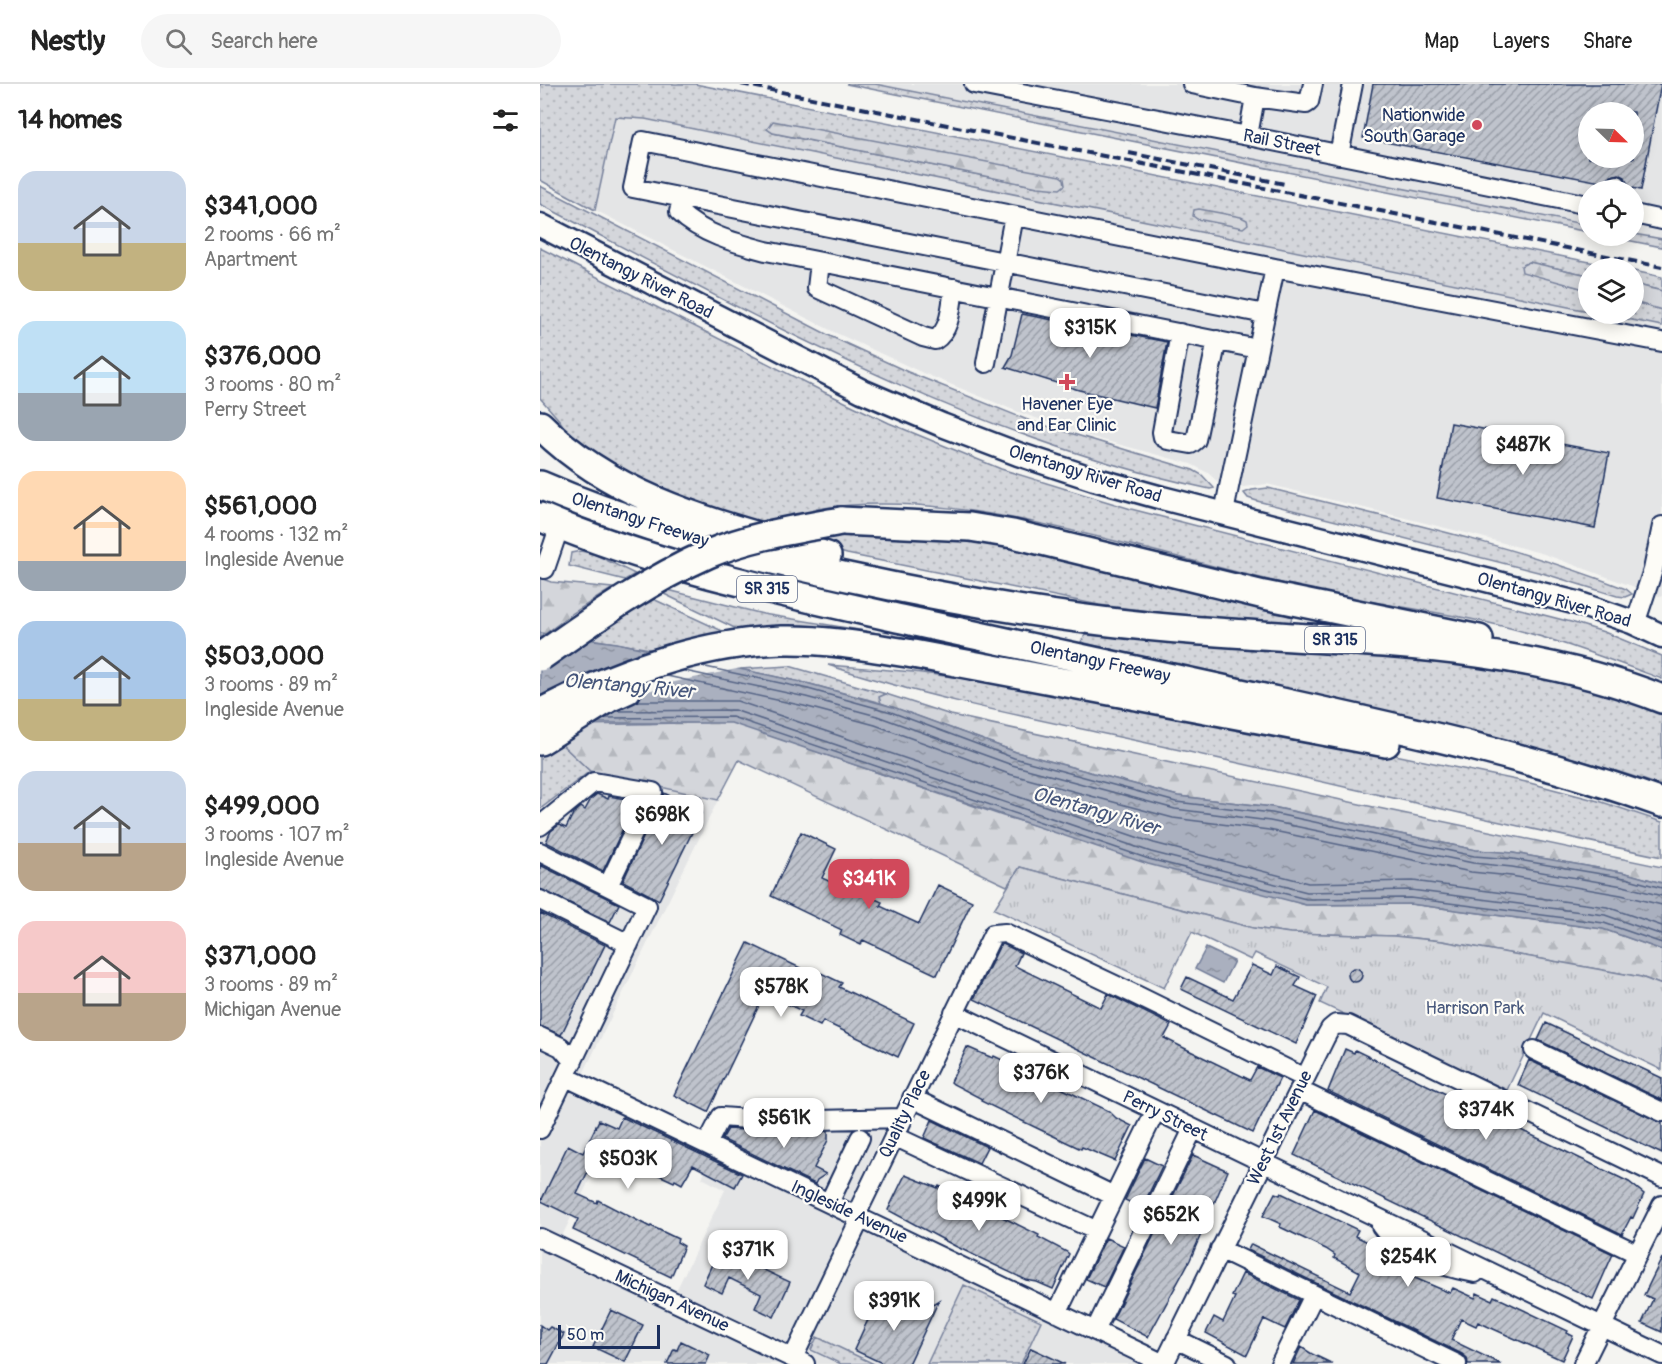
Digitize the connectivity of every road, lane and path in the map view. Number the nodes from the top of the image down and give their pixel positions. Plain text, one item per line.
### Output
1 (977, 84) edge
2 (1192, 84) edge
3 (1313, 84) edge
4 (1353, 84) edge
5 (1255, 97) junction
6 (1248, 136) junction
7 (1339, 154) junction
8 (682, 199) junction
9 (1578, 203) edge
10 (1014, 216) junction
11 (1644, 216) edge
12 (1662, 220) edge
13 (540, 225) edge
14 (820, 262) junction
15 (1006, 262) junction
16 (1275, 268) junction
17 (954, 288) junction
18 (999, 298) junction
19 (1265, 314) junction
20 (1180, 333) junction
21 (1217, 340) junction
22 (1662, 342) edge
23 (1258, 349) junction
24 (986, 363) dead end
25 (540, 425) edge
26 (540, 485) edge
27 (1224, 513) junction
28 (550, 521) edge
29 (1662, 526) edge
30 (545, 569) dead end
31 (1005, 609) junction
32 (1635, 624) junction
33 (1662, 636) edge
34 (913, 654) junction
35 (540, 657) edge
36 (1615, 682) junction
37 (1662, 699) edge
38 (540, 713) edge
39 (540, 741) edge
40 (1500, 754) junction
41 (1662, 803) edge
42 (540, 826) edge
43 (540, 852) edge
44 (608, 886) junction
45 (540, 900) edge
46 (629, 944) junction
47 (954, 1013) junction
48 (540, 1037) edge
49 (1534, 1050) dead end
50 (569, 1069) junction
51 (1302, 1084) junction
52 (912, 1098) junction
53 (1155, 1112) junction
54 (1662, 1112) edge
55 (902, 1118) junction
56 (542, 1120) edge
57 (1193, 1129) junction
58 (894, 1136) junction
59 (860, 1138) dead end
60 (707, 1144) junction
61 (1264, 1163) junction
62 (1662, 1176) edge
63 (1114, 1196) junction
64 (829, 1203) junction
65 (1662, 1205) edge
66 (859, 1216) junction
67 (1097, 1232) junction
68 (540, 1238) edge
69 (1220, 1250) junction
70 (1638, 1254) junction
71 (1314, 1295) junction
72 (1057, 1313) junction
73 (1602, 1326) junction
74 (1095, 1331) junction
75 (1176, 1339) junction
76 (1662, 1355) edge
77 (799, 1361) edge
78 (1164, 1364) edge
79 (1227, 1364) edge
80 (1280, 1364) edge
81 (1457, 1364) edge
82 (1583, 1364) edge

1 - 6 street, Rail Street
2 - 5 street
3 - 5 street
4 - 7 street
5 - 6 street
6 - 7 street, Rail Street
7 - 9 street, Rail Street
8 - 10 street
8 - 14 street
8 - 15 street
10 - 15 street
10 - 16 street
11 - 12 street
13 - 27 main road, Olentangy River Road
14 - 17 street
14 - 17 street
15 - 18 street
15 - 19 street
16 - 19 street
16 - 22 street
17 - 18 street
18 - 20 street
18 - 24 street
19 - 23 street
20 - 21 street
20 - 21 street
21 - 23 street
23 - 27 street
25 - 31 highway
26 - 31 highway, Olentangy Freeway / SR 315
27 - 32 main road, Olentangy River Road
28 - 30 street
28 - 40 highway, Olentangy Freeway / SR 315
29 - 32 street
31 - 36 highway, Olentangy Freeway / SR 315
32 - 33 main road, Olentangy River Road
34 - 38 highway
34 - 39 highway
34 - 40 highway
35 - 36 highway, bridge
36 - 37 highway, Olentangy Freeway / SR 315
40 - 41 highway, Olentangy Freeway / SR 315
42 - 44 street
43 - 44 street
44 - 46 street
45 - 46 street
46 - 50 street
47 - 51 street, Quality Place
47 - 52 street, Quality Place
47 - 53 street, Perry Street
48 - 50 street, Ingleside Avenue
49 - 54 street
50 - 56 street
50 - 60 street, Ingleside Avenue
51 - 61 street, West 1st Avenue
51 - 62 street, West 1st Avenue
51 - 70 street
52 - 55 street, Quality Place
52 - 63 street
53 - 57 street, Perry Street
53 - 63 street
55 - 58 street, Quality Place
55 - 60 street
57 - 61 street, Perry Street
57 - 74 street
58 - 66 street, Quality Place
58 - 67 street
59 - 64 street
60 - 64 street, Ingleside Avenue
61 - 69 street, West 1st Avenue
61 - 73 street, Perry Street
63 - 67 street
64 - 66 street, Ingleside Avenue
65 - 70 street
66 - 72 street, Ingleside Avenue
66 - 77 street, Quality Place
67 - 72 street
68 - 77 street, Michigan Avenue
69 - 71 street
69 - 75 street, West 1st Avenue
70 - 73 street
71 - 80 street
71 - 81 street
72 - 74 street, Ingleside Avenue
73 - 76 street, Perry Street
73 - 82 street
74 - 78 street, Ingleside Avenue
75 - 78 street, West 1st Avenue
75 - 79 street

